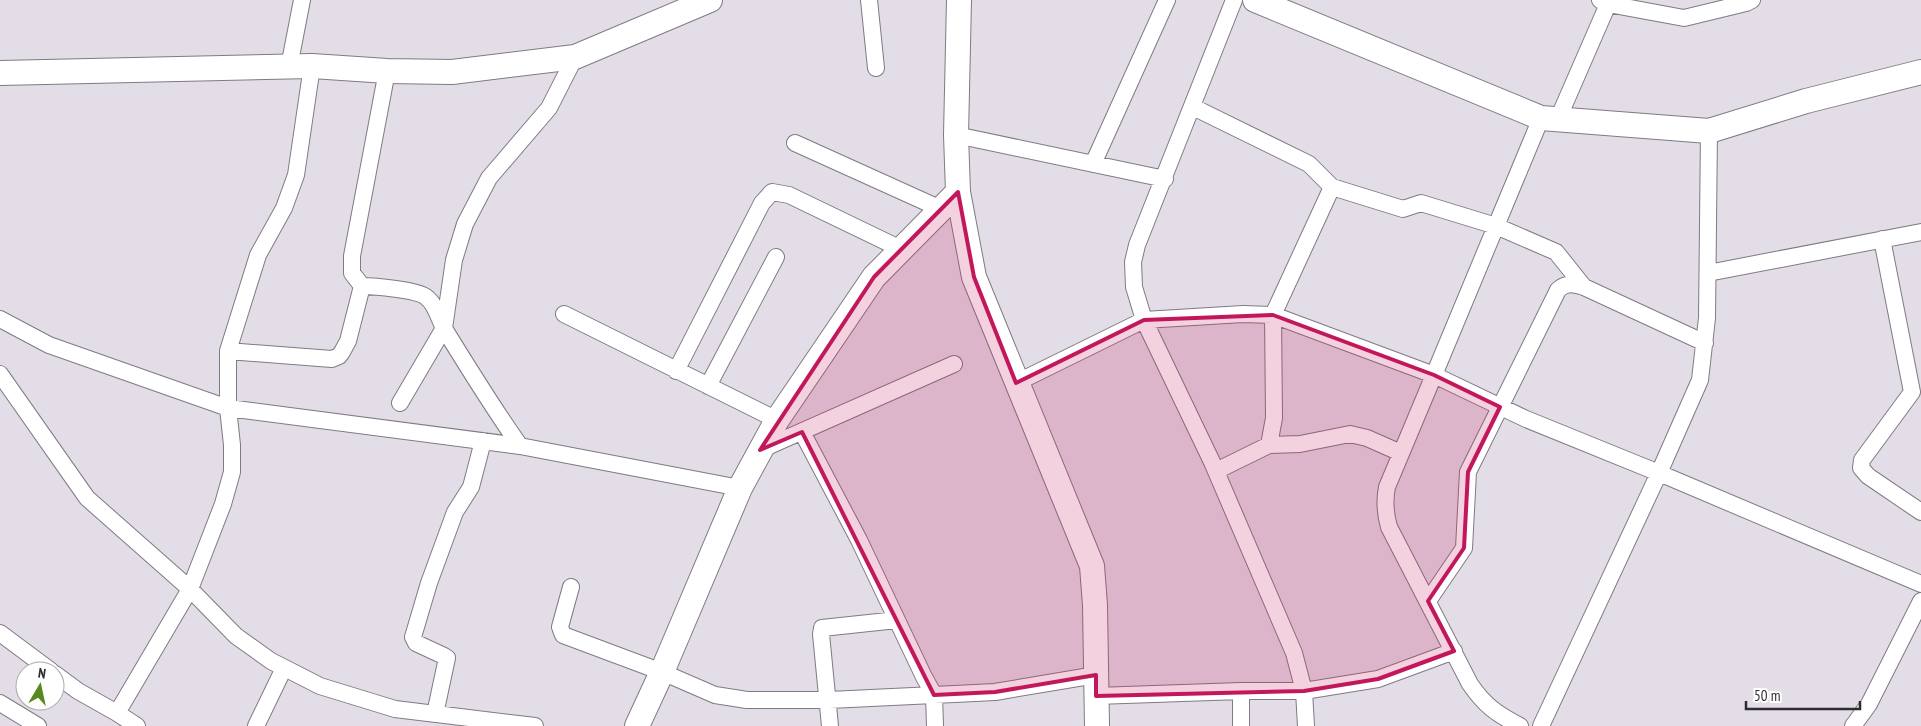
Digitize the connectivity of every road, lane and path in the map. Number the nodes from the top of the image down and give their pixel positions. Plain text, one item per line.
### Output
1 (302, 0) edge
2 (710, 0) edge
3 (869, 0) edge
4 (959, 0) edge
5 (1167, 0) edge
6 (1234, 0) edge
7 (1255, 0) edge
8 (1752, 0) edge
9 (1604, 2) edge
10 (575, 57) junction
11 (312, 66) junction
12 (289, 67) junction
13 (876, 68) dead end
14 (387, 71) junction
15 (1921, 72) edge
16 (0, 73) edge
17 (1193, 107) junction
18 (1550, 119) junction
19 (1709, 131) junction
20 (956, 135) junction
21 (795, 143) dead end
22 (1094, 164) junction
23 (1165, 179) junction
24 (1332, 187) junction
25 (958, 192) junction
26 (940, 209) junction
27 (1496, 226) junction
28 (1920, 231) edge
29 (1882, 239) junction
30 (901, 249) junction
31 (776, 257) dead end
32 (1708, 273) junction
33 (362, 286) junction
34 (1584, 287) junction
35 (564, 314) dead end
36 (1273, 315) junction
37 (0, 319) edge
38 (1144, 320) junction
39 (444, 328) junction
40 (1704, 343) junction
41 (228, 351) junction
42 (954, 364) dead end
43 (676, 371) junction
44 (0, 374) edge
45 (1434, 375) junction
46 (1016, 383) junction
47 (708, 386) junction
48 (400, 403) dead end
49 (1500, 406) junction
50 (228, 408) junction
51 (777, 420) junction
52 (802, 432) junction
53 (483, 441) junction
54 (1269, 445) junction
55 (520, 446) junction
56 (760, 450) junction
57 (1401, 453) junction
58 (1216, 471) junction
59 (1659, 473) junction
60 (740, 488) junction
61 (1921, 512) edge
62 (1921, 584) edge
63 (571, 587) dead end
64 (190, 589) junction
65 (1428, 601) junction
66 (1921, 601) edge
67 (897, 620) junction
68 (0, 633) edge
69 (1454, 651) junction
70 (38, 661) edge
71 (284, 668) junction
72 (662, 672) junction
73 (65, 681) edge
74 (1096, 686) junction
75 (1241, 691) junction
76 (1304, 691) junction
77 (934, 695) junction
78 (829, 700) junction
79 (0, 703) edge
80 (117, 713) junction
81 (435, 714) junction
82 (508, 724) edge
83 (38, 726) edge
84 (137, 726) edge
85 (256, 726) edge
86 (535, 726) edge
87 (637, 726) edge
88 (830, 726) edge
89 (935, 726) edge
90 (1097, 726) edge
91 (1241, 726) edge
92 (1306, 726) edge
93 (1520, 726) edge
94 (1541, 726) edge
95 (1853, 726) edge

1 - 12 street
2 - 10 street
3 - 13 street
4 - 20 street
5 - 22 street
6 - 17 street
7 - 18 street
8 - 9 street
9 - 18 street
10 - 14 street
10 - 39 street
11 - 12 street
11 - 14 street
11 - 41 street
12 - 16 street
14 - 33 street
15 - 19 street
17 - 23 street
17 - 24 street
18 - 19 street
18 - 27 street
19 - 32 street
20 - 22 street
20 - 25 street
21 - 26 street
22 - 23 street
23 - 38 street
24 - 27 street
24 - 36 street
25 - 26 street
25 - 46 street
26 - 30 street
27 - 34 street
27 - 45 street
28 - 29 street
29 - 32 street
29 - 61 street
30 - 43 street
30 - 51 street
31 - 47 street
32 - 40 street
33 - 39 street
33 - 41 street
34 - 40 street
34 - 49 street
35 - 43 street
36 - 38 street
36 - 45 street
36 - 54 street
37 - 50 street
38 - 46 street
38 - 58 street
39 - 48 street
39 - 55 street
40 - 59 street
41 - 50 street
42 - 52 street
43 - 47 street
44 - 64 street
45 - 49 street
45 - 57 street
46 - 74 street
47 - 51 street
49 - 59 street
49 - 65 street
50 - 53 street
50 - 64 street
51 - 56 street
52 - 56 street
52 - 67 street
53 - 55 street
53 - 81 street
54 - 57 street
54 - 58 street
55 - 60 street
56 - 60 street
57 - 65 street
58 - 76 street
59 - 62 street
59 - 94 street
60 - 72 street
63 - 72 street
64 - 71 street
64 - 80 street
65 - 69 street
66 - 95 street
67 - 77 street
67 - 78 street
68 - 70 street
69 - 76 street
69 - 93 street
71 - 81 street
71 - 85 street
72 - 78 street
72 - 87 street
73 - 80 street
74 - 75 street
74 - 77 street
74 - 90 street
75 - 76 street
75 - 91 street
76 - 92 street
77 - 78 street
77 - 89 street
78 - 88 street
79 - 83 street
80 - 84 street
81 - 82 street
82 - 86 street

